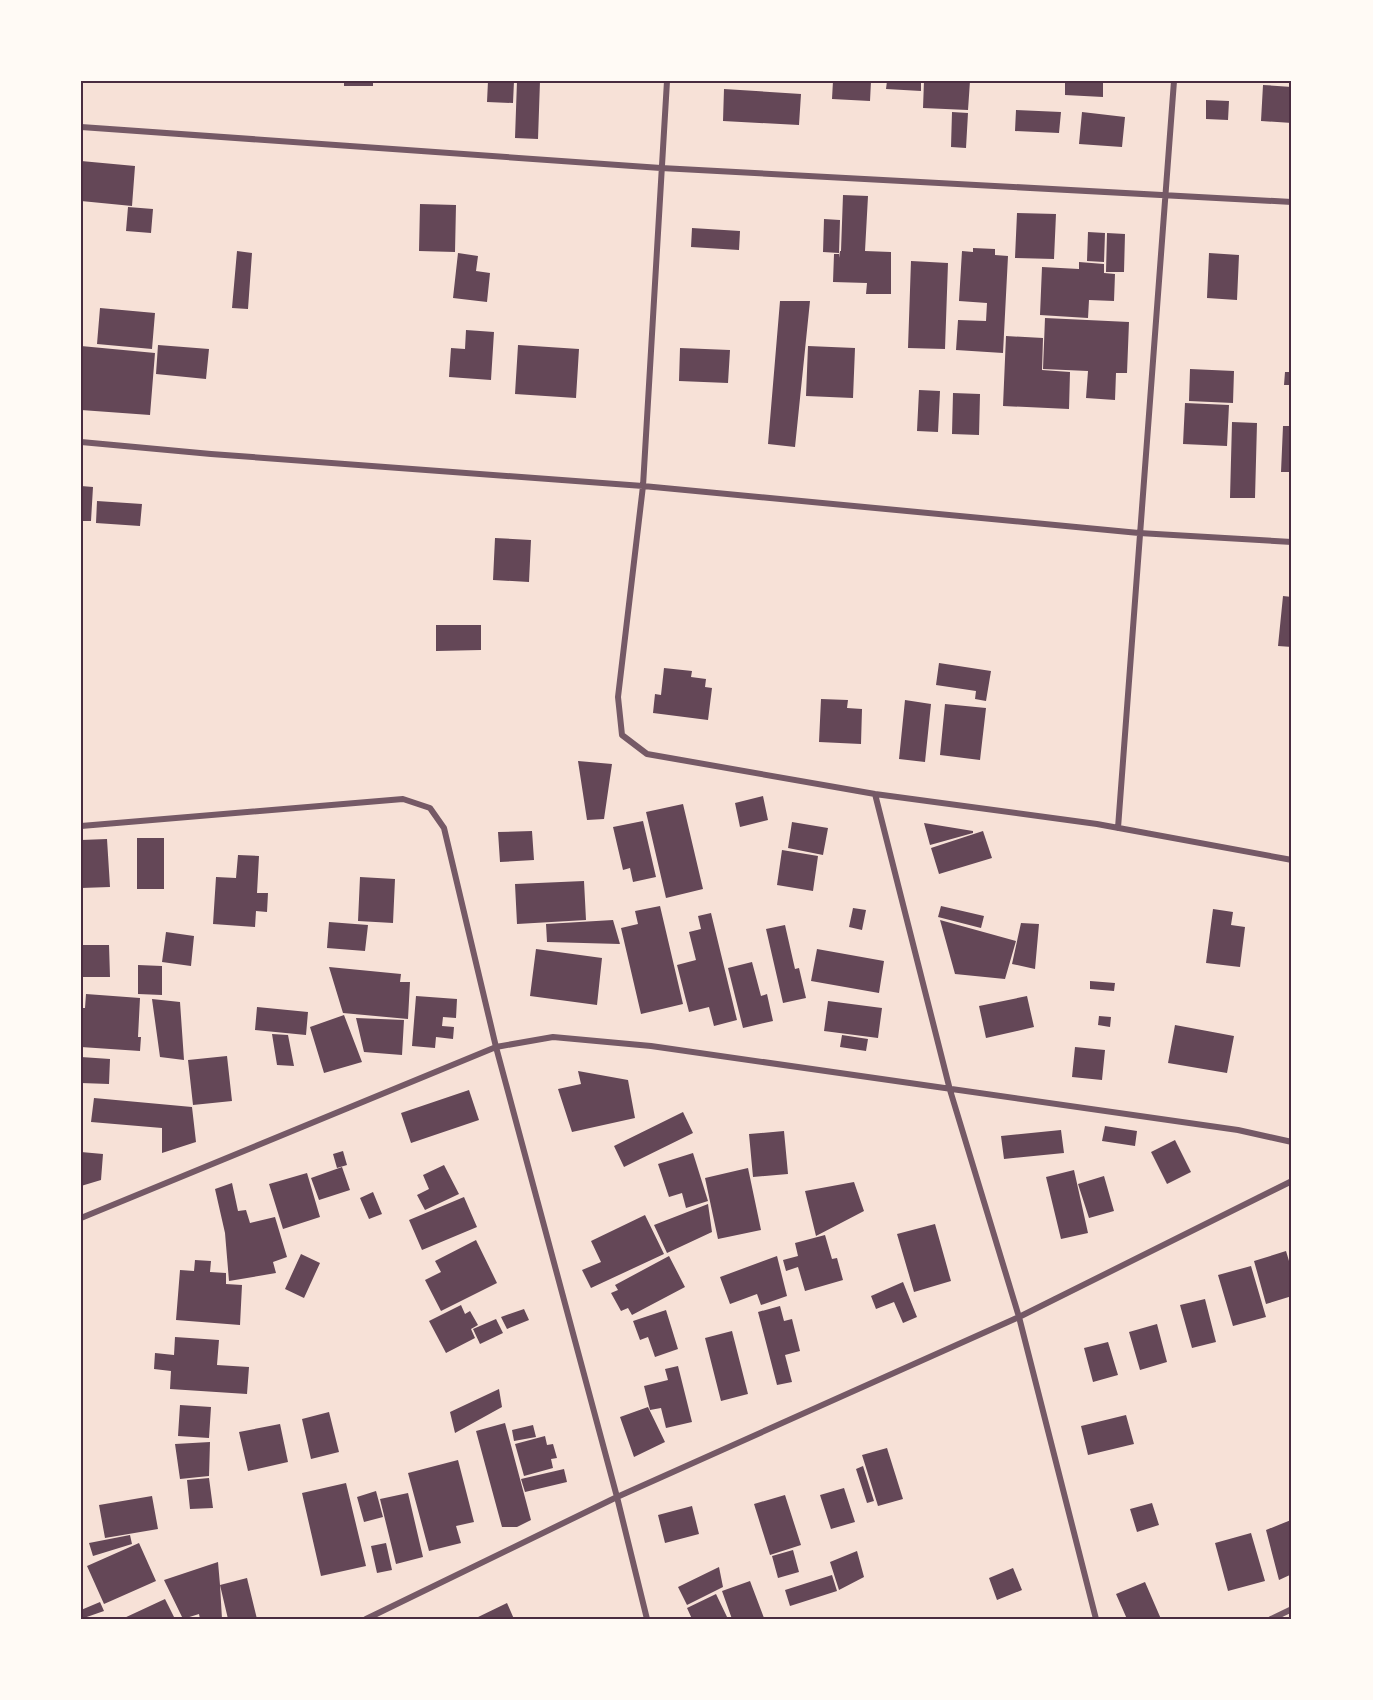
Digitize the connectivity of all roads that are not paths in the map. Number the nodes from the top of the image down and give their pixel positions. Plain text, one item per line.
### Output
1 (667, 81) edge
2 (1174, 81) edge
3 (81, 127) edge
4 (661, 168) junction
5 (1167, 194) junction
6 (1292, 202) edge
7 (81, 442) edge
8 (643, 486) junction
9 (1139, 533) junction
10 (1292, 542) edge
11 (875, 794) junction
12 (81, 826) edge
13 (1118, 828) junction
14 (1292, 860) edge
15 (496, 1047) junction
16 (950, 1090) junction
17 (1292, 1142) edge
18 (1292, 1180) edge
19 (81, 1218) edge
20 (1019, 1317) junction
21 (617, 1497) junction
22 (1292, 1609) edge
23 (366, 1619) edge
24 (647, 1619) edge
25 (1096, 1619) edge
26 (1271, 1619) edge

1 - 4 street
2 - 5 street
3 - 4 street
4 - 5 street
4 - 8 street
5 - 6 street
5 - 9 street
7 - 8 street
8 - 9 street
8 - 11 street
9 - 10 street
9 - 13 street
11 - 13 street
11 - 16 street
12 - 15 street
13 - 14 street
15 - 16 street
15 - 19 street
15 - 21 street
16 - 17 street
16 - 20 street
18 - 20 street
20 - 21 street
20 - 25 street
21 - 23 street
21 - 24 street
22 - 26 street

